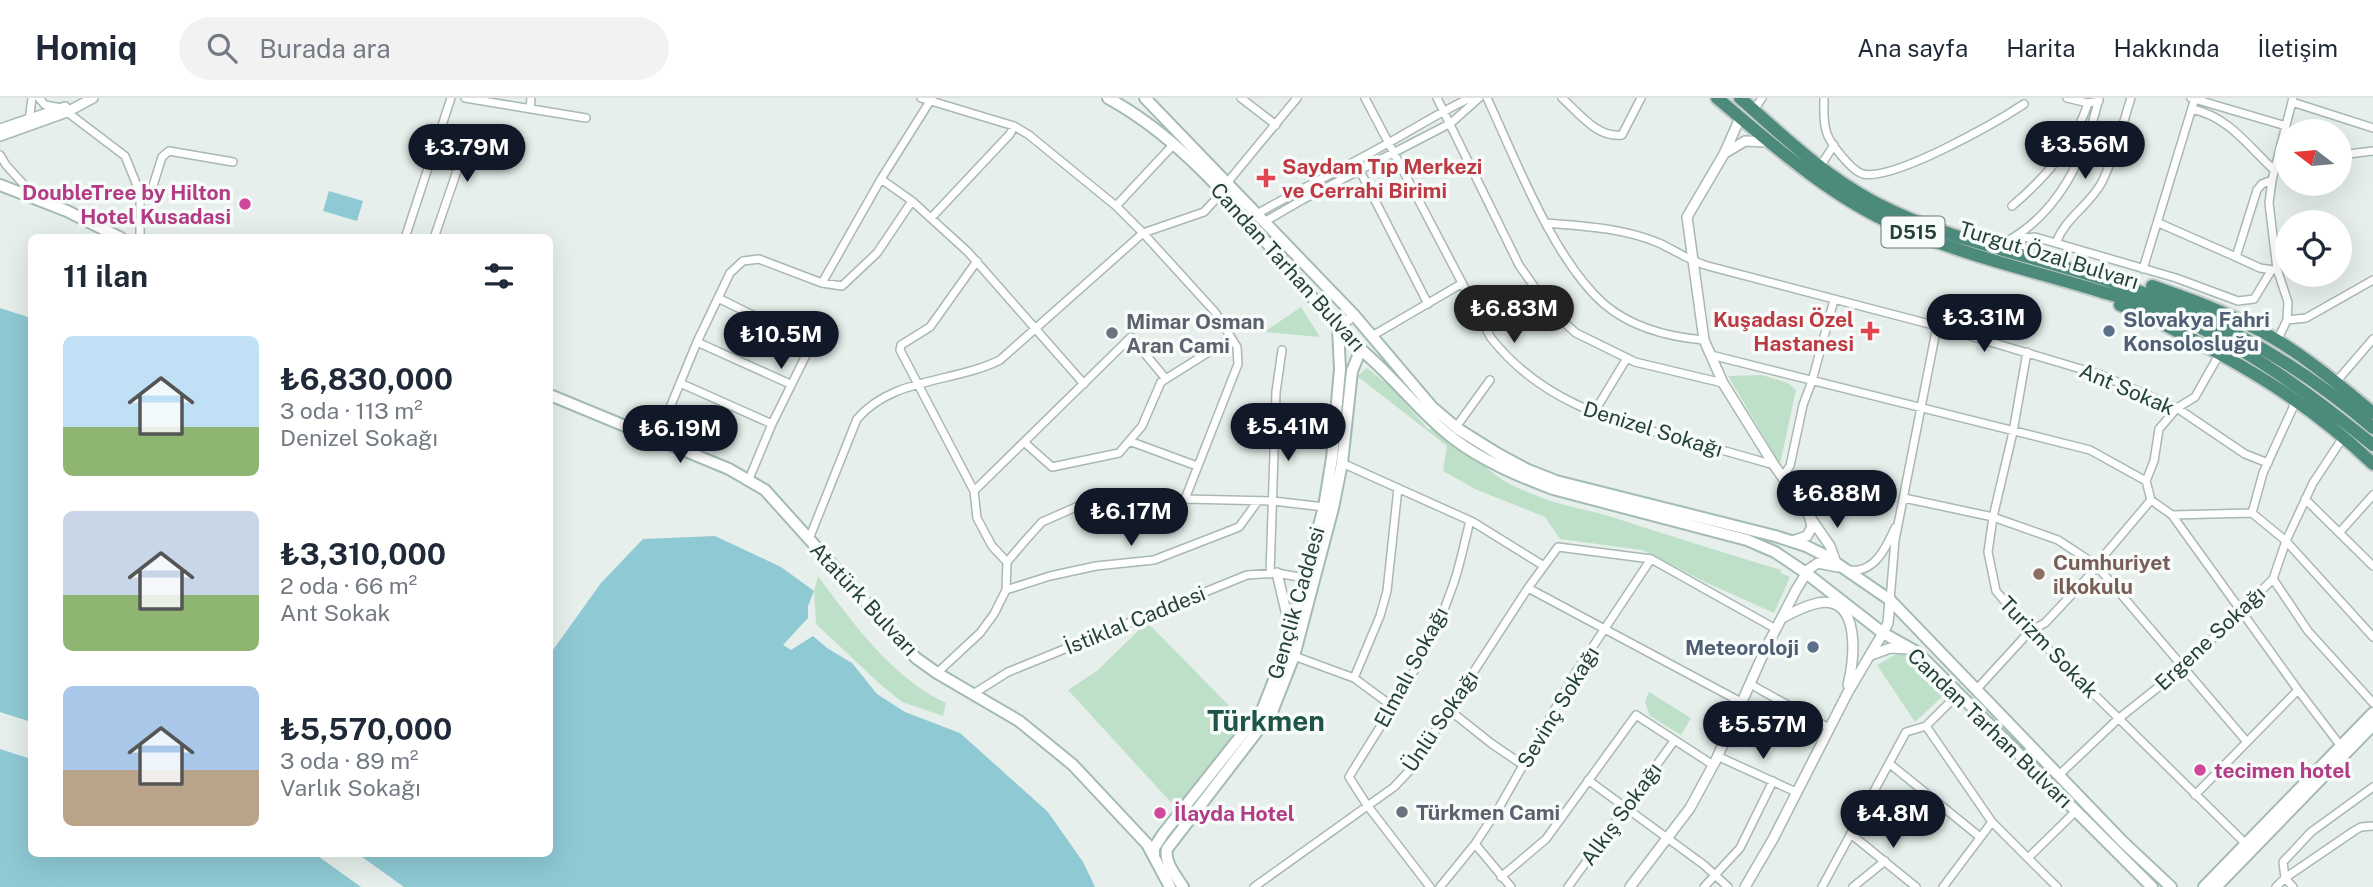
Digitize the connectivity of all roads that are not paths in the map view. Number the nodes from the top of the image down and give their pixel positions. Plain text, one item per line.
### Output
1 (32, 98) edge
2 (39, 98) edge
3 (93, 98) edge
4 (452, 98) edge
5 (466, 98) edge
6 (531, 98) edge
7 (921, 98) edge
8 (1108, 98) edge
9 (1241, 98) edge
10 (1297, 98) edge
11 (1365, 98) edge
12 (1437, 98) edge
13 (1470, 98) edge
14 (1479, 98) edge
15 (1487, 98) edge
16 (1562, 98) edge
17 (1641, 98) edge
18 (1717, 98) edge
19 (1740, 98) edge
20 (1762, 98) edge
21 (1824, 98) edge
22 (2067, 98) edge
23 (2131, 98) edge
24 (2193, 98) edge
25 (932, 99) edge
26 (2099, 100) edge
27 (2292, 100) edge
28 (1149, 101) edge
29 (2088, 103) junction
30 (2024, 104) dead end
31 (530, 109) junction
32 (2192, 109) junction
33 (64, 110) junction
34 (1443, 110) junction
35 (1754, 110) junction
36 (586, 118) dead end
37 (1740, 118) junction
38 (2288, 119) edge
39 (1451, 123) junction
40 (2275, 123) edge
41 (27, 124) junction
42 (1276, 125) junction
43 (1014, 126) junction
44 (2373, 128) edge
45 (0, 129) edge
46 (0, 136) edge
47 (1390, 143) junction
48 (1771, 143) junction
49 (1173, 145) junction
50 (1834, 145) junction
51 (2373, 151) edge
52 (1394, 153) junction
53 (1724, 154) junction
54 (2352, 154) edge
55 (0, 155) edge
56 (431, 158) junction
57 (233, 162) dead end
58 (2275, 167) joint
59 (1819, 168) junction
60 (1360, 171) junction
61 (881, 179) junction
62 (2272, 180) junction
63 (0, 185) edge
64 (1222, 185) junction
65 (140, 193) junction
66 (37, 199) junction
67 (912, 201) junction
68 (1116, 206) junction
69 (2012, 206) dead end
70 (931, 218) junction
71 (1261, 218) junction
72 (1546, 223) junction
73 (1893, 224) junction
74 (2161, 224) dead end
75 (1143, 233) junction
76 (1948, 233) junction
77 (112, 234) edge
78 (140, 234) edge
79 (406, 234) edge
80 (435, 234) edge
81 (2020, 236) junction
82 (2056, 243) junction
83 (2002, 244) junction
84 (2031, 252) junction
85 (2236, 257) junction
86 (977, 261) junction
87 (1692, 261) junction
88 (2143, 269) junction
89 (2274, 270) junction
90 (2373, 280) edge
91 (822, 284) junction
92 (1461, 284) junction
93 (718, 298) junction
94 (1834, 300) junction
95 (1428, 304) junction
96 (1354, 315) junction
97 (2287, 320) junction
98 (1937, 326) junction
99 (1338, 328) junction
100 (1035, 330) junction
101 (1372, 335) junction
102 (1231, 338) junction
103 (2373, 339) edge
104 (1704, 340) junction
105 (2277, 341) junction
106 (697, 342) junction
107 (1282, 349) dead end
108 (1361, 349) junction
109 (2027, 352) junction
110 (2220, 353) junction
111 (1711, 355) junction
112 (1627, 358) junction
113 (1166, 379) junction
114 (1490, 380) dead end
115 (1812, 381) junction
116 (2336, 382) junction
117 (680, 383) junction
118 (916, 383) junction
119 (1084, 383) junction
120 (1723, 383) junction
121 (790, 384) junction
122 (553, 396) edge
123 (2297, 399) junction
124 (1921, 406) junction
125 (2177, 408) junction
126 (2373, 413) edge
127 (1593, 414) junction
128 (772, 424) junction
129 (1456, 427) junction
130 (2373, 428) edge
131 (2013, 432) junction
132 (2344, 436) junction
133 (657, 439) junction
134 (1129, 441) junction
135 (1024, 442) junction
136 (2373, 445) edge
137 (1342, 463) junction
138 (2268, 463) junction
139 (2373, 464) edge
140 (1773, 465) junction
141 (1197, 466) junction
142 (1782, 477) junction
143 (749, 479) junction
144 (2146, 481) junction
145 (1398, 488) junction
146 (974, 491) junction
147 (2373, 495) edge
148 (1904, 498) junction
149 (1185, 499) junction
150 (2305, 499) junction
151 (2151, 500) junction
152 (1258, 501) junction
153 (1273, 501) junction
154 (1328, 507) junction
155 (2252, 513) junction
156 (2172, 515) junction
157 (1810, 517) junction
158 (1993, 517) junction
159 (1900, 518) junction
160 (1470, 521) junction
161 (2340, 532) junction
162 (809, 539) junction
163 (1792, 541) junction
164 (2286, 541) junction
165 (1651, 559) junction
166 (1007, 562) junction
167 (1839, 565) junction
168 (2096, 565) junction
169 (1544, 566) junction
170 (2373, 566) edge
171 (1801, 569) junction
172 (1273, 573) junction
173 (1309, 579) junction
174 (2273, 579) junction
175 (1528, 588) junction
176 (1006, 590) junction
177 (1890, 600) junction
178 (2241, 610) junction
179 (1782, 618) junction
180 (1290, 628) junction
181 (1605, 629) junction
182 (1776, 629) junction
183 (2030, 631) junction
184 (1883, 633) junction
185 (2373, 636) edge
186 (1917, 652) junction
187 (1294, 656) junction
188 (1869, 656) junction
189 (2185, 666) junction
190 (937, 673) junction
191 (1354, 678) junction
192 (1750, 684) junction
193 (1976, 690) junction
194 (2298, 690) junction
195 (1846, 694) junction
196 (1958, 694) junction
197 (973, 695) junction
198 (1741, 702) junction
199 (2373, 703) edge
200 (1392, 706) junction
201 (1448, 709) junction
202 (2373, 713) edge
203 (2118, 719) junction
204 (2373, 725) edge
205 (1926, 726) junction
206 (1829, 729) junction
207 (1674, 741) junction
208 (2247, 741) junction
209 (2340, 745) junction
210 (1717, 756) junction
211 (1890, 764) junction
212 (1523, 765) junction
213 (1713, 765) junction
214 (2059, 775) junction
215 (1588, 780) junction
216 (1773, 781) junction
217 (2373, 787) edge
218 (1796, 792) junction
219 (2194, 795) junction
220 (1367, 805) junction
221 (1627, 807) junction
222 (2076, 811) junction
223 (2373, 817) edge
224 (1992, 822) junction
225 (2373, 826) edge
226 (2361, 827) junction
227 (1852, 835) junction
228 (1980, 837) junction
229 (1668, 839) junction
230 (2246, 844) junction
231 (1475, 845) junction
232 (1156, 847) junction
233 (2028, 858) junction
234 (1885, 862) junction
235 (1714, 876) junction
236 (1501, 877) junction
237 (2284, 878) junction
238 (2170, 886) edge
239 (1170, 887) edge
240 (1183, 887) edge
241 (1254, 887) edge
242 (1430, 887) edge
243 (1440, 887) edge
244 (1511, 887) edge
245 (1568, 887) edge
246 (1630, 887) edge
247 (1704, 887) edge
248 (1728, 887) edge
249 (1745, 887) edge
250 (1822, 887) edge
251 (1853, 887) edge
252 (1916, 887) edge
253 (1943, 887) edge
254 (2057, 887) edge
255 (2152, 887) edge
256 (2204, 887) edge
257 (2216, 887) edge
258 (2276, 887) edge
259 (2293, 887) edge

1 - 41 street
2 - 33 street
3 - 33 street
4 - 56 street
5 - 31 street
6 - 31 street
7 - 25 street
8 - 49 main road, Candan Tarhan Bulvarı
9 - 42 street
10 - 42 street
11 - 47 street, Denizel Sokağı
12 - 34 street
13 - 34 street
14 - 39 street
15 - 72 street
16 - 17 street
18 - 37 highway, Turgut Özal Bulvarı / D515
19 - 35 highway, Turgut Özal Bulvarı / D515
20 - 35 street
21 - 50 street
22 - 29 street
23 - 82 street
24 - 32 street
24 - 40 street
25 - 43 street
25 - 61 street
26 - 29 street
26 - 81 street
27 - 38 street
27 - 44 street
28 - 64 main road, Candan Tarhan Bulvarı
29 - 69 street
30 - 50 street
31 - 36 street
32 - 58 street
32 - 88 street
33 - 41 street
33 - 65 street
34 - 39 street
34 - 47 street
35 - 59 highway, Turgut Özal Bulvarı / D515
37 - 48 highway, Turgut Özal Bulvarı / D515
37 - 53 street
39 - 52 street
39 - 112 street
41 - 45 street
41 - 46 street
42 - 64 street
43 - 68 street
43 - 70 street
47 - 52 street, Denizel Sokağı
47 - 71 street
48 - 53 street
48 - 73 highway, Turgut Özal Bulvarı / D515
49 - 64 main road, Candan Tarhan Bulvarı
49 - 68 street
50 - 59 street
51 - 54 street
52 - 60 street
52 - 92 street, Denizel Sokağı
53 - 87 street
55 - 66 street
56 - 79 street
56 - 80 street
57 - 65 street
58 - 62 street
59 - 76 highway, Turgut Özal Bulvarı / D515
60 - 71 street
60 - 95 street
61 - 67 street
61 - 91 street
62 - 85 street
62 - 89 street
63 - 66 main road
64 - 71 main road, Candan Tarhan Bulvarı
64 - 75 street
64 - 99 main road, Candan Tarhan Bulvarı
65 - 78 street
66 - 77 main road
67 - 70 street
67 - 91 street
68 - 75 street
70 - 86 street
71 - 96 main road, Candan Tarhan Bulvarı
72 - 87 street, Ant Sokak
72 - 104 street
73 - 110 highway
73 - 136 highway, Turgut Özal Bulvarı / D515
74 - 85 street
75 - 100 street
75 - 102 street
76 - 83 highway
76 - 130 highway, Turgut Özal Bulvarı / D515
81 - 82 street
81 - 83 street
81 - 84 street
82 - 88 street
83 - 84 highway
84 - 105 highway
85 - 89 street
86 - 100 street
86 - 118 street
87 - 94 street, Ant Sokak
87 - 104 street
88 - 89 street
89 - 97 street
90 - 97 street
91 - 93 street
92 - 95 street
92 - 127 street, Denizel Sokağı
93 - 106 street
93 - 121 street
94 - 98 street, Ant Sokak
94 - 115 street
95 - 101 street
96 - 99 street
96 - 101 main road, Candan Tarhan Bulvarı
97 - 105 street
98 - 109 street, Ant Sokak
98 - 124 street
99 - 108 main road, Candan Tarhan Bulvarı
99 - 154 main road, Gençlik Caddesi
100 - 118 street
100 - 119 street
101 - 108 street
101 - 129 main road, Candan Tarhan Bulvarı
102 - 113 street
102 - 141 street
103 - 116 street
104 - 111 street
105 - 116 highway
106 - 117 street
106 - 121 street
107 - 153 street
108 - 137 main road, Gençlik Caddesi
108 - 171 main road, Candan Tarhan Bulvarı
109 - 125 street, Ant Sokak
109 - 131 street, Turizm Sokak
110 - 123 highway
110 - 125 street
111 - 115 street
111 - 120 street
112 - 120 street
112 - 127 street
113 - 119 street
113 - 134 street
114 - 129 street
115 - 124 street
115 - 142 street
116 - 126 highway
117 - 128 street
117 - 133 street
118 - 146 street
118 - 162 street
119 - 135 street
120 - 140 street
121 - 128 street
122 - 133 main road, Atatürk Bulvarı
123 - 132 highway
123 - 138 street
124 - 131 street
124 - 148 street
125 - 138 street, Ant Sokak
125 - 144 street
127 - 140 street, Denizel Sokağı
128 - 143 street
129 - 163 main road, Candan Tarhan Bulvarı
131 - 144 street
131 - 158 street, Turizm Sokak
132 - 139 highway
132 - 150 street, Ergene Sokağı
133 - 143 main road, Atatürk Bulvarı
134 - 135 street
134 - 141 street
135 - 146 street
137 - 145 street
137 - 154 main road, Gençlik Caddesi
138 - 155 street
140 - 142 street
141 - 149 street
142 - 157 street
143 - 162 main road, Atatürk Bulvarı
144 - 151 street
145 - 160 street
145 - 191 street
146 - 166 street
147 - 161 street
148 - 158 street
148 - 159 street
149 - 152 street
149 - 166 street
150 - 161 street
150 - 164 street, Ergene Sokağı
151 - 156 street
151 - 168 street
152 - 153 street
152 - 176 street
153 - 154 street
153 - 172 street
154 - 173 main road, Gençlik Caddesi
155 - 156 street
155 - 164 street
156 - 178 street
157 - 163 street
157 - 167 street
158 - 168 street
158 - 183 street, Turizm Sokak
159 - 167 street
159 - 177 street
160 - 169 street
160 - 200 street, Elmalı Sokağı
161 - 170 street
162 - 190 main road, Atatürk Bulvarı
163 - 167 main road, Candan Tarhan Bulvarı
164 - 174 street, Ergene Sokağı
164 - 185 street
165 - 169 street, Ünlü Sokağı
165 - 181 street, Sevinç Sokağı
165 - 182 street
166 - 176 street
167 - 171 street
167 - 177 main road, Candan Tarhan Bulvarı
168 - 183 street
168 - 189 street
169 - 175 street, Ünlü Sokağı
171 - 179 street
171 - 184 main road, Candan Tarhan Bulvarı
172 - 173 street, İstiklal Caddesi
172 - 180 street
172 - 197 street, İstiklal Caddesi
173 - 180 main road, Gençlik Caddesi
173 - 187 main road, Gençlik Caddesi
174 - 178 street, Ergene Sokağı
174 - 199 street
175 - 181 street
175 - 201 street, Ünlü Sokağı
176 - 190 street
177 - 184 street
177 - 193 main road, Candan Tarhan Bulvarı
178 - 189 street, Ergene Sokağı
178 - 194 street
179 - 182 street
179 - 195 street
180 - 232 main road, Gençlik Caddesi
181 - 198 street
181 - 212 street, Sevinç Sokağı
182 - 192 street
183 - 193 street
183 - 203 street, Turizm Sokak
184 - 186 main road, Candan Tarhan Bulvarı
184 - 188 street
186 - 188 street
186 - 196 main road, Candan Tarhan Bulvarı
187 - 191 street
187 - 232 main road, Gençlik Caddesi
188 - 195 street
189 - 203 street, Ergene Sokağı
189 - 208 street
190 - 197 main road, Atatürk Bulvarı
191 - 200 street
192 - 198 street
192 - 206 street
193 - 214 main road, Candan Tarhan Bulvarı
194 - 208 street
194 - 209 street
195 - 206 street
196 - 205 street
196 - 222 main road, Candan Tarhan Bulvarı
197 - 232 main road, Atatürk Bulvarı
198 - 210 street
200 - 220 street, Elmalı Sokağı
201 - 212 street
201 - 220 street, Ünlü Sokağı
202 - 209 main road
203 - 214 street, Ergene Sokağı
203 - 219 street, Turizm Sokak
204 - 257 main road
205 - 211 street
205 - 224 street
206 - 218 street
207 - 213 street
207 - 215 street
207 - 221 street, Alkış Sokağı
208 - 219 street
209 - 230 main road
210 - 213 street
210 - 216 street
211 - 227 street
211 - 228 street
212 - 231 street, Sevinç Sokağı
213 - 229 street
214 - 238 main road, Candan Tarhan Bulvarı
215 - 221 street
215 - 236 street
216 - 218 street
216 - 235 street
217 - 237 street
218 - 249 street
219 - 230 street, Turizm Sokak
220 - 241 street, Ünlü Sokağı
220 - 242 street
221 - 229 street
221 - 245 street, Alkış Sokağı
222 - 233 street
222 - 255 main road, Candan Tarhan Bulvarı
223 - 226 street
224 - 228 street
224 - 233 street
225 - 226 street
226 - 237 street
227 - 234 street
227 - 250 street
228 - 253 street
229 - 235 street
229 - 246 street
230 - 256 main road
231 - 236 street
231 - 243 street, Sevinç Sokağı
232 - 239 main road, Atatürk Bulvarı
232 - 240 main road
233 - 254 street
234 - 251 street
234 - 252 street
235 - 247 street
235 - 248 street
236 - 244 street
237 - 258 street
237 - 259 street

